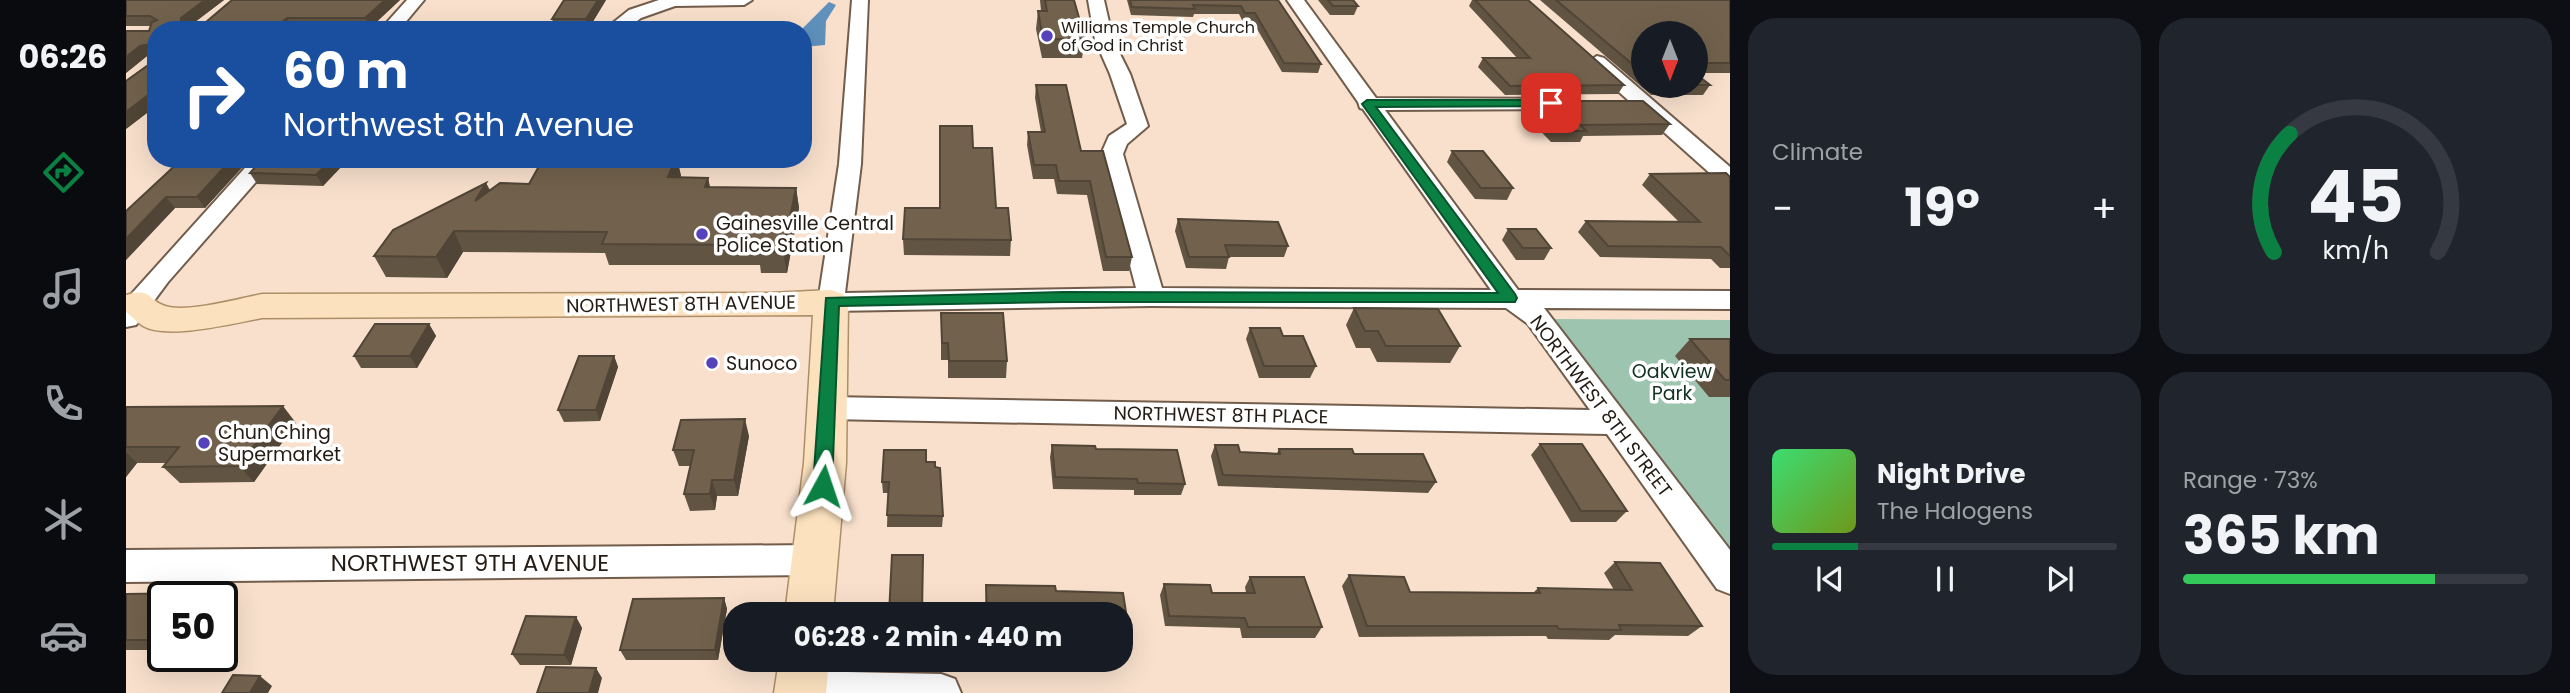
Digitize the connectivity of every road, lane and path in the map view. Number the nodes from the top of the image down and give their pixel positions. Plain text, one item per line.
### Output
1 (416, 0) edge
2 (708, 0) edge
3 (744, 0) edge
4 (860, 0) edge
5 (1097, 0) edge
6 (1295, 0) edge
7 (397, 21) edge
8 (628, 21) edge
9 (1585, 51) edge
10 (1590, 103) edge
11 (1616, 103) edge
12 (1644, 103) junction
13 (1367, 104) junction
14 (257, 168) edge
15 (1730, 180) edge
16 (1151, 297) junction
17 (1510, 298) junction
18 (1730, 300) edge
19 (831, 302) junction
20 (130, 308) edge
21 (828, 408) junction
22 (1614, 422) junction
23 (815, 560) junction
24 (126, 566) edge
25 (1730, 578) edge
26 (810, 602) edge
27 (801, 681) edge
28 (941, 693) edge

1 - 7 street
2 - 3 street
2 - 8 street
4 - 19 street
5 - 16 street
6 - 13 street, NORTHWEST 8TH STREET
9 - 12 street
10 - 13 street
11 - 12 street
12 - 15 street
13 - 17 street, NORTHWEST 8TH STREET
14 - 20 street
16 - 17 street, NORTHWEST 8TH AVENUE
16 - 19 street, NORTHWEST 8TH AVENUE
17 - 18 street, NORTHWEST 8TH AVENUE
17 - 22 street, NORTHWEST 8TH STREET
19 - 20 main road, NORTHWEST 8TH AVENUE
19 - 21 main road
21 - 22 street, NORTHWEST 8TH PLACE
21 - 23 main road
22 - 25 street, NORTHWEST 8TH STREET
23 - 24 street, NORTHWEST 9TH AVENUE
23 - 26 main road
27 - 28 street

